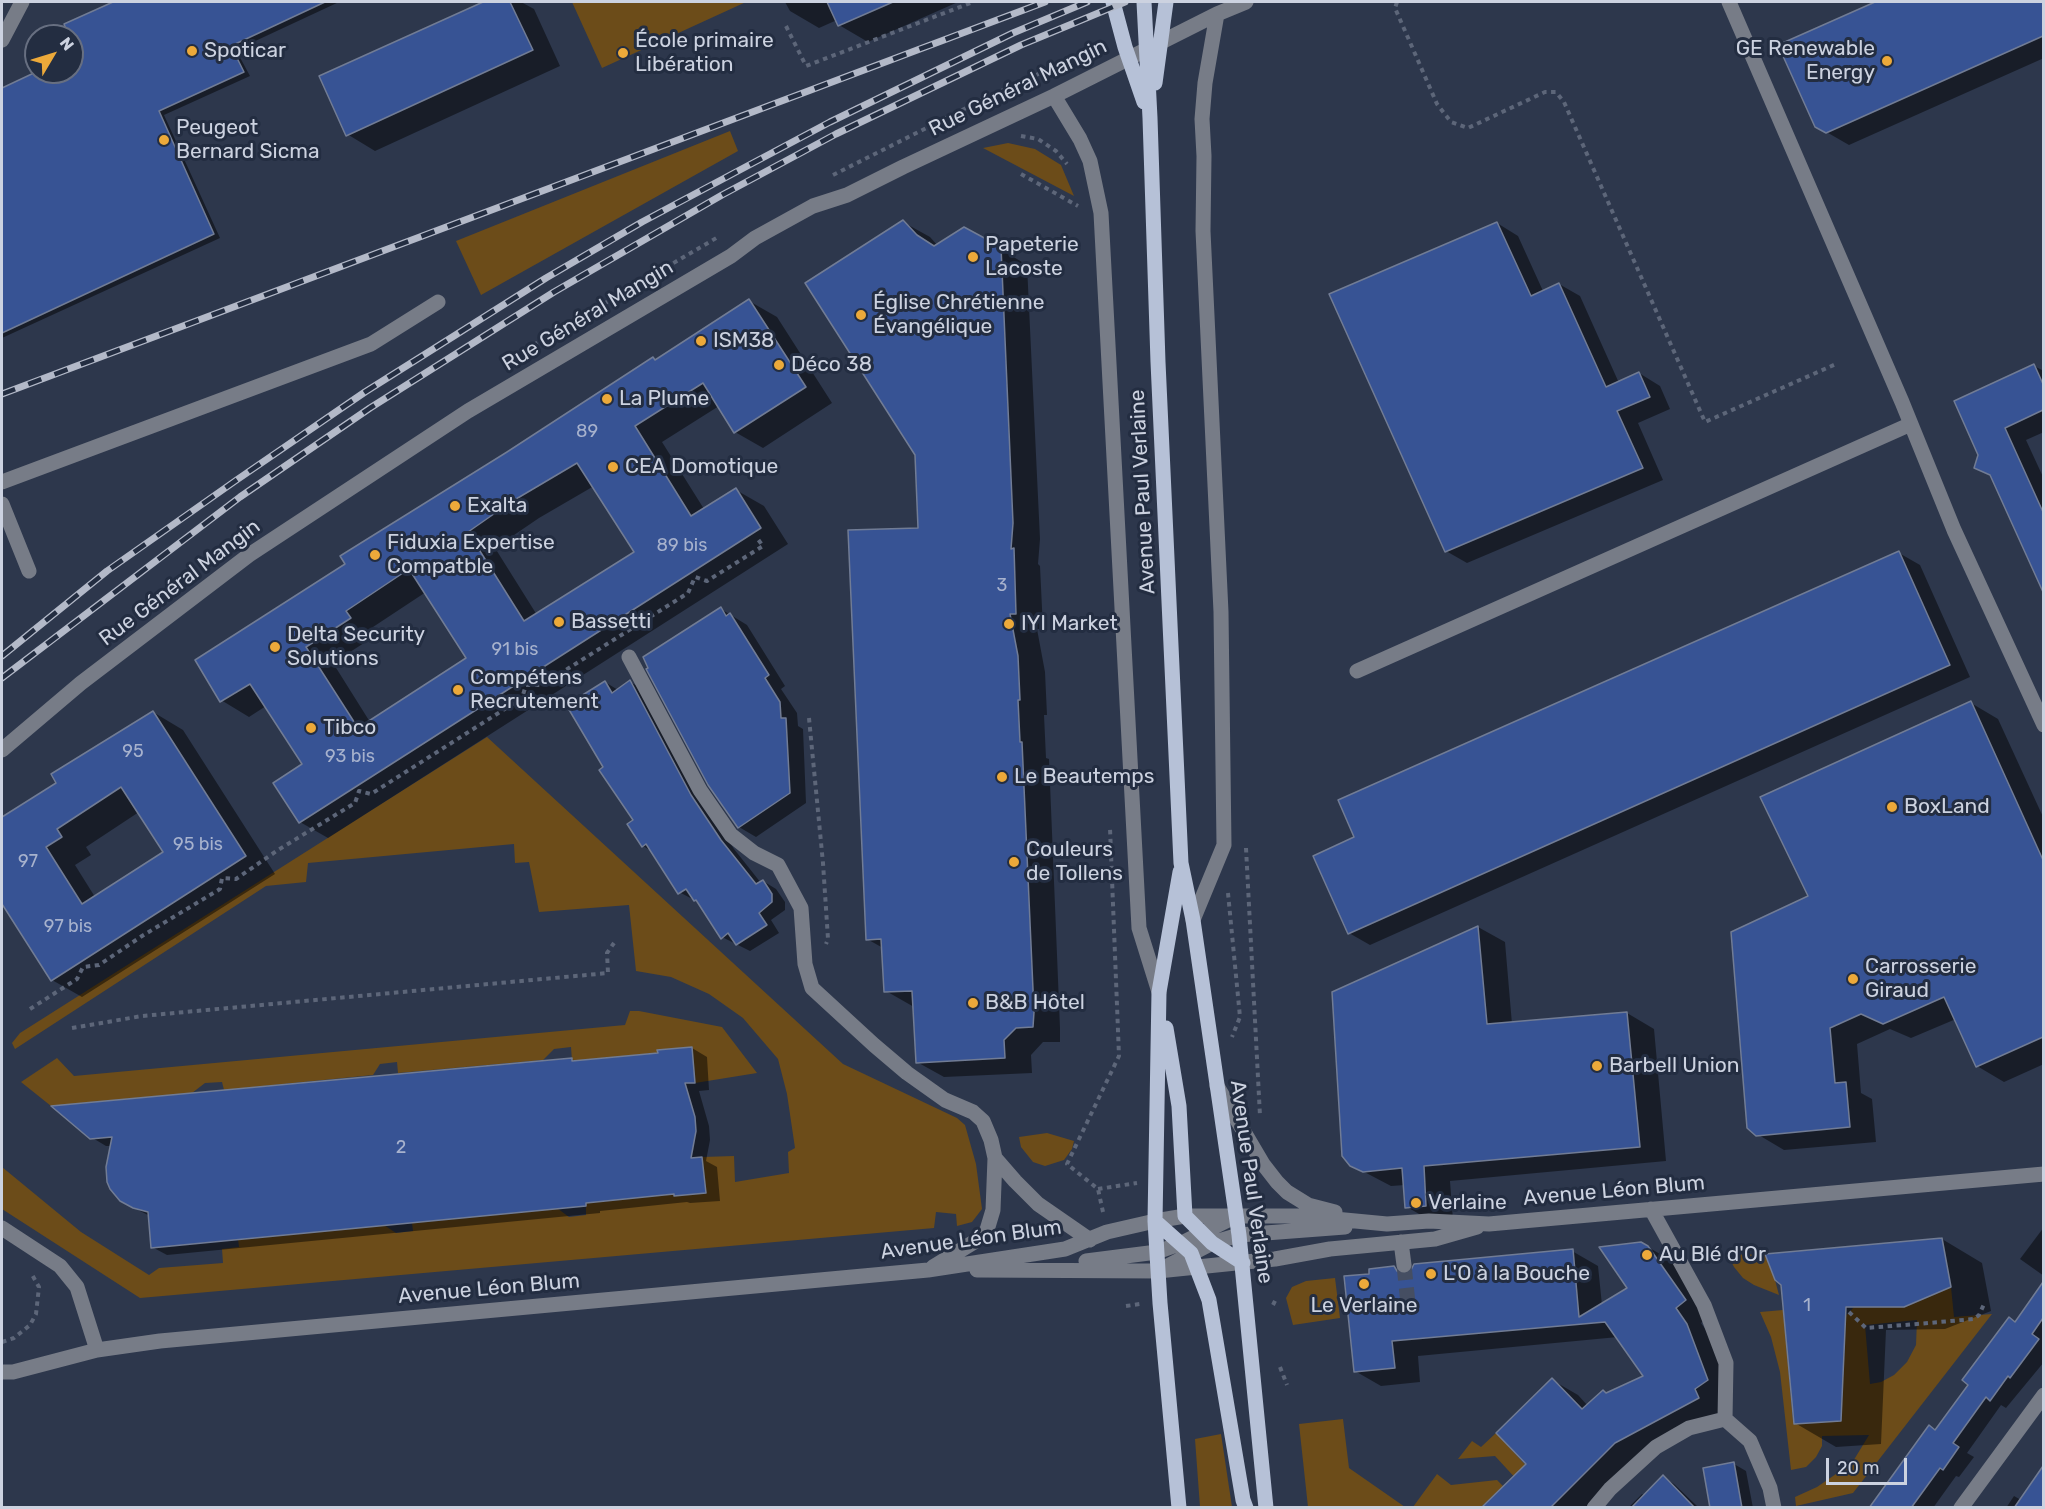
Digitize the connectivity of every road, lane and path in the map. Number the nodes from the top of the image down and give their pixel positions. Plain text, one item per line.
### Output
1 (22, 2) edge
2 (973, 2) edge
3 (1113, 2) edge
4 (1144, 2) edge
5 (1166, 2) edge
6 (1246, 2) edge
7 (1397, 2) edge
8 (1729, 2) edge
9 (1218, 14) junction
10 (786, 26) dead end
11 (2, 40) edge
12 (988, 96) dead end
13 (1054, 96) junction
14 (1150, 118) junction
15 (999, 121) junction
16 (1071, 169) dead end
17 (1021, 174) dead end
18 (1078, 217) dead end
19 (438, 302) dead end
20 (1836, 364) dead end
21 (1911, 424) junction
22 (2, 482) edge
23 (2, 504) edge
24 (757, 538) dead end
25 (29, 571) dead end
26 (629, 657) dead end
27 (1357, 671) dead end
28 (809, 718) dead end
29 (2043, 725) edge
30 (2, 750) edge
31 (1110, 819) dead end
32 (1181, 863) junction
33 (1228, 891) dead end
34 (1193, 920) junction
35 (614, 943) dead end
36 (808, 974) junction
37 (1159, 992) junction
38 (30, 1009) dead end
39 (72, 1028) dead end
40 (1232, 1039) dead end
41 (1215, 1082) junction
42 (995, 1158) junction
43 (2043, 1174) edge
44 (1098, 1189) dead end
45 (1651, 1209) junction
46 (1236, 1215) junction
47 (1185, 1216) junction
48 (1155, 1221) junction
49 (1387, 1224) junction
50 (1489, 1224) junction
51 (2, 1228) edge
52 (1239, 1235) junction
53 (1207, 1238) junction
54 (1090, 1240) junction
55 (1401, 1242) junction
56 (1157, 1252) junction
57 (1190, 1254) junction
58 (1243, 1263) junction
59 (1404, 1265) tunnel mouth
60 (28, 1270) dead end
61 (928, 1270) junction
62 (1012, 1270) junction
63 (1158, 1271) junction
64 (1276, 1299) dead end
65 (1985, 1302) dead end
66 (1273, 1305) dead end
67 (1849, 1312) dead end
68 (2, 1342) edge
69 (97, 1350) junction
70 (1280, 1367) dead end
71 (5, 1374) edge
72 (1287, 1385) dead end
73 (2043, 1395) edge
74 (1725, 1419) junction
75 (1179, 1508) edge
76 (1246, 1508) edge
77 (1266, 1508) edge
78 (1594, 1508) edge
79 (1774, 1508) edge
80 (1961, 1508) edge

1 - 11 street
2 - 10 path
3 - 14 main road
4 - 14 main road
5 - 14 main road
6 - 9 street, Rue Général Mangin
7 - 20 path
8 - 21 street
9 - 13 street, Rue Général Mangin
9 - 34 street
12 - 15 path
13 - 15 street, Rue Général Mangin
13 - 37 street
14 - 32 main road, Avenue Paul Verlaine
15 - 16 path
15 - 30 street, Rue Général Mangin
17 - 18 path
19 - 22 street
21 - 27 street
21 - 29 street
23 - 25 street
24 - 38 path
26 - 36 street
28 - 36 path
31 - 44 path
32 - 34 main road, Avenue Paul Verlaine
32 - 37 main road, Avenue Paul Verlaine
33 - 40 path
34 - 41 main road, Avenue Paul Verlaine
35 - 39 path
36 - 42 street
37 - 47 main road
37 - 48 main road, Avenue Paul Verlaine
41 - 46 main road, Avenue Paul Verlaine
41 - 49 street
42 - 54 street
42 - 61 street
43 - 45 street, Avenue Léon Blum
45 - 50 street, Avenue Léon Blum
45 - 74 street
46 - 47 street, Avenue Léon Blum
46 - 49 street, Avenue Léon Blum
46 - 52 main road, Avenue Paul Verlaine
46 - 53 street
47 - 48 street, Avenue Léon Blum
47 - 53 main road
48 - 54 street, Avenue Léon Blum
48 - 56 main road, Avenue Paul Verlaine
48 - 57 main road
49 - 50 street, Avenue Léon Blum
49 - 52 street
50 - 55 street, Avenue Léon Blum
51 - 69 street
52 - 53 street
52 - 58 main road, Avenue Paul Verlaine
53 - 57 street
53 - 58 main road
54 - 61 street, Avenue Léon Blum
55 - 58 street, Avenue Léon Blum
55 - 59 street
56 - 57 street, Avenue Léon Blum
56 - 62 street, Avenue Léon Blum
56 - 63 main road, Avenue Paul Verlaine
57 - 58 street, Avenue Léon Blum
57 - 63 street, Avenue Léon Blum
57 - 76 main road
58 - 77 main road, Avenue Paul Verlaine
60 - 68 path
61 - 62 street
61 - 69 street, Avenue Léon Blum
62 - 63 street, Avenue Léon Blum
63 - 75 main road, Avenue Paul Verlaine
64 - 66 path
65 - 67 path
69 - 71 street, Avenue Léon Blum
70 - 72 path
73 - 80 street
74 - 78 street
74 - 79 street

